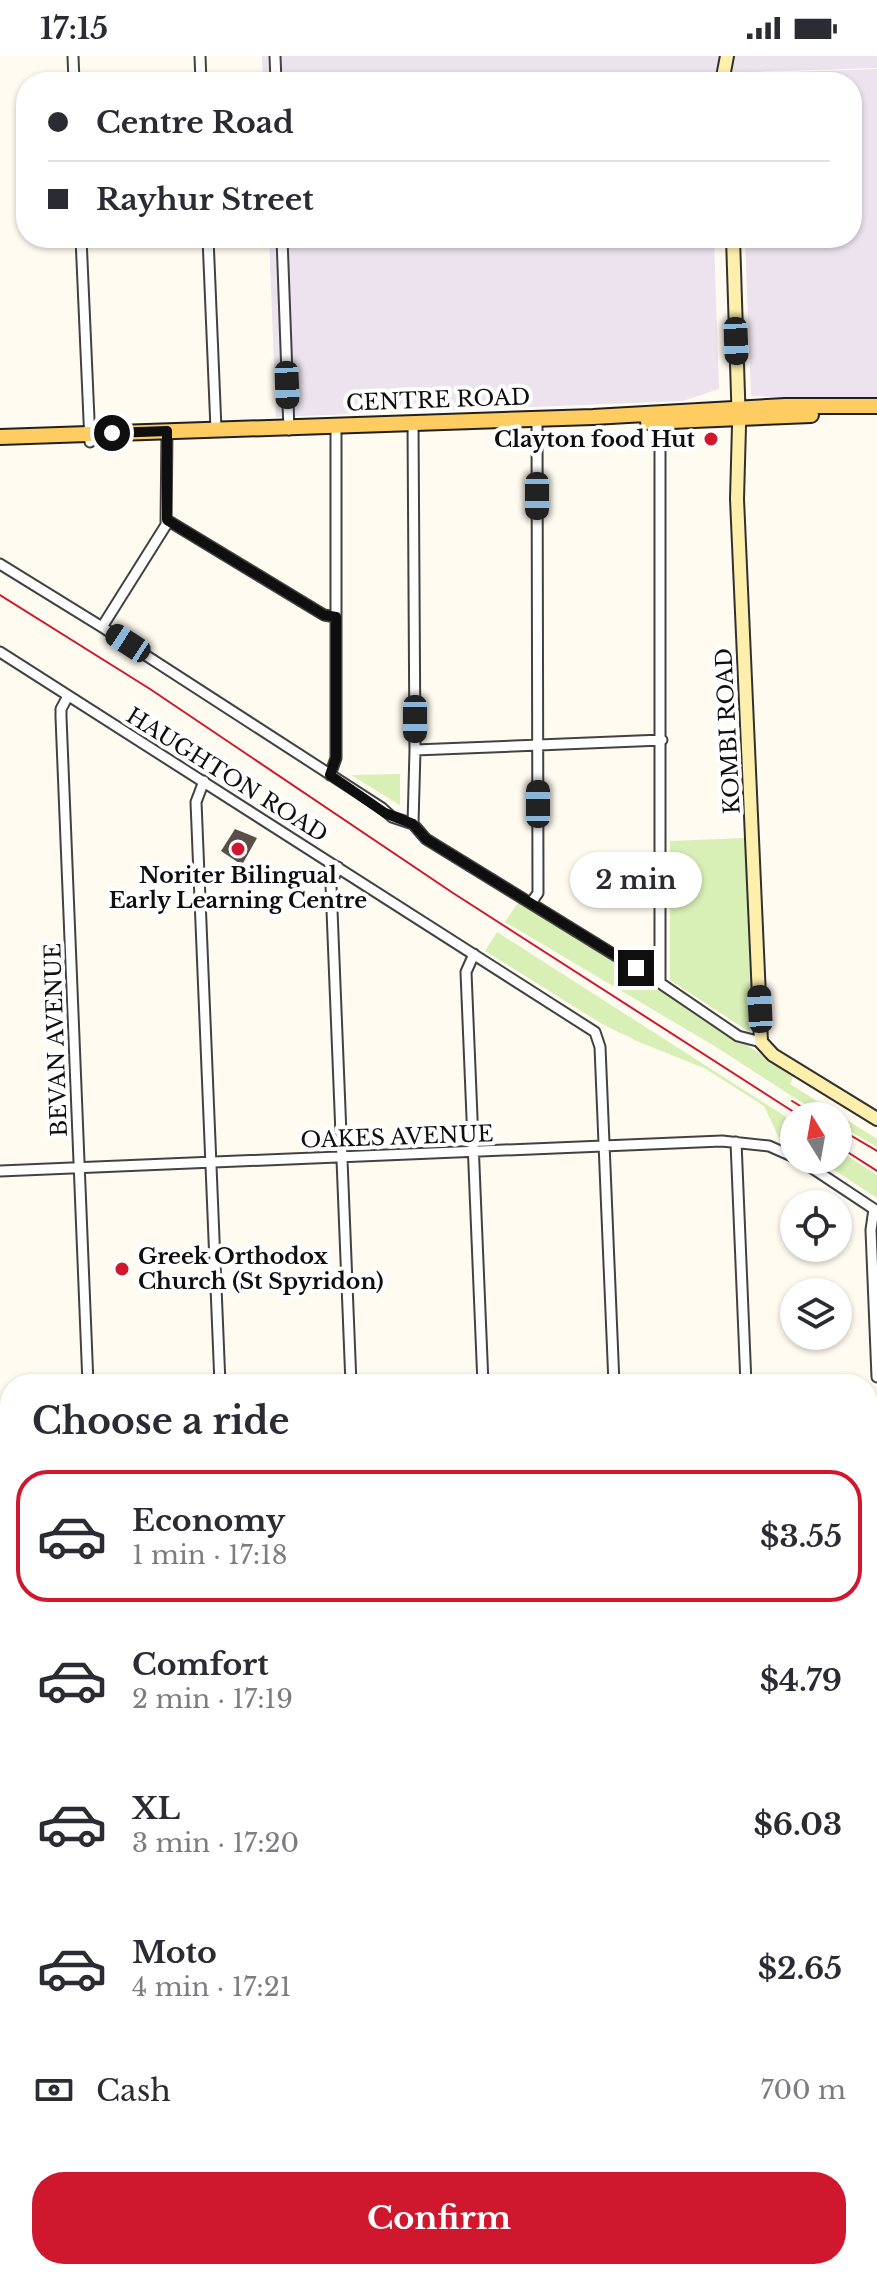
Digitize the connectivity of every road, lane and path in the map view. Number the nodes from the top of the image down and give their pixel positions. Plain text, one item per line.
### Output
1 (81, 248) edge
2 (208, 248) edge
3 (282, 248) edge
4 (733, 248) edge
5 (877, 406) edge
6 (738, 413) junction
7 (877, 413) edge
8 (660, 416) junction
9 (537, 422) junction
10 (413, 426) junction
11 (216, 429) junction
12 (289, 431) junction
13 (336, 433) junction
14 (167, 435) junction
15 (0, 437) edge
16 (90, 438) junction
17 (0, 445) edge
18 (167, 520) junction
19 (0, 564) edge
20 (336, 617) junction
21 (102, 627) junction
22 (0, 652) edge
23 (68, 696) junction
24 (662, 740) junction
25 (539, 745) junction
26 (415, 750) junction
27 (330, 775) junction
28 (204, 781) junction
29 (413, 824) junction
30 (338, 867) junction
31 (531, 903) junction
32 (474, 954) junction
33 (660, 983) junction
34 (761, 1042) junction
35 (877, 1119) edge
36 (736, 1142) junction
37 (604, 1146) junction
38 (780, 1151) edge
39 (473, 1152) junction
40 (342, 1157) junction
41 (211, 1162) junction
42 (79, 1168) junction
43 (0, 1171) edge
44 (821, 1174) edge
45 (876, 1210) edge
46 (88, 1374) edge
47 (220, 1374) edge
48 (351, 1374) edge
49 (483, 1374) edge
50 (614, 1374) edge
51 (746, 1374) edge
52 (877, 1374) edge

1 - 16 street
2 - 11 street
3 - 12 street
4 - 6 main road, KOMBI ROAD
5 - 6 main road, CENTRE ROAD
6 - 7 main road, CENTRE ROAD
6 - 8 main road, CENTRE ROAD
6 - 34 main road, KOMBI ROAD
8 - 9 main road, CENTRE ROAD
8 - 24 street
9 - 10 main road, CENTRE ROAD
9 - 25 street
10 - 12 main road, CENTRE ROAD
10 - 13 main road, CENTRE ROAD
10 - 26 street
11 - 12 main road, CENTRE ROAD
11 - 14 main road, CENTRE ROAD
12 - 13 main road, CENTRE ROAD
12 - 14 main road, CENTRE ROAD
13 - 20 street
14 - 16 main road, CENTRE ROAD
14 - 18 street
15 - 16 main road, CENTRE ROAD
16 - 17 main road, CENTRE ROAD
18 - 20 street
18 - 21 street
19 - 21 street
20 - 27 street
21 - 27 street
22 - 23 street, HAUGHTON ROAD
23 - 28 street, HAUGHTON ROAD
23 - 42 street, BEVAN AVENUE
24 - 25 street
24 - 33 street
25 - 26 street
25 - 31 street
26 - 29 street
27 - 29 street
28 - 30 street, HAUGHTON ROAD
28 - 41 street
29 - 31 street
30 - 32 street, HAUGHTON ROAD
30 - 40 street
31 - 33 street
32 - 37 street, HAUGHTON ROAD
32 - 39 street
33 - 34 street
34 - 35 main road
36 - 37 street, OAKES AVENUE
36 - 38 street, OAKES AVENUE
36 - 51 street
37 - 39 street, OAKES AVENUE
37 - 50 street
39 - 40 street, OAKES AVENUE
39 - 49 street
40 - 41 street, OAKES AVENUE
40 - 48 street
41 - 42 street, OAKES AVENUE
41 - 47 street
42 - 43 street, OAKES AVENUE
42 - 46 street, BEVAN AVENUE
44 - 45 street
45 - 52 street

